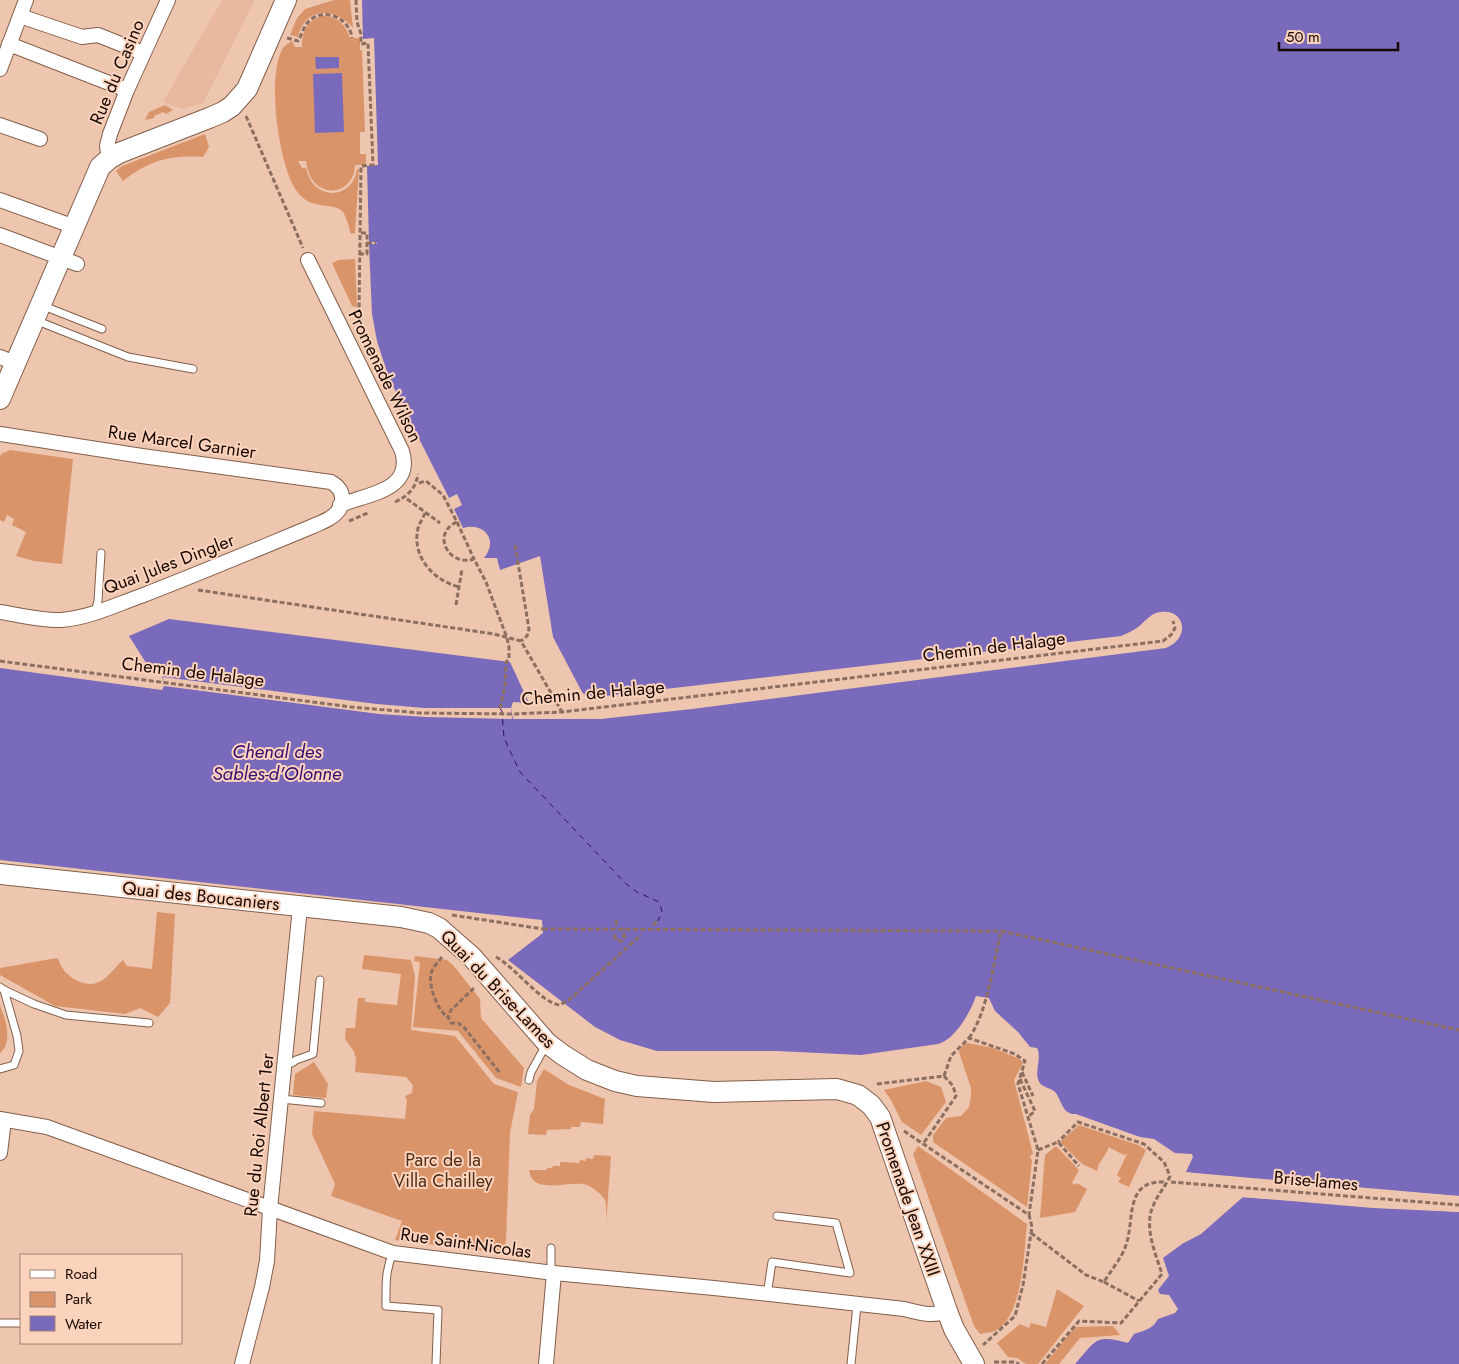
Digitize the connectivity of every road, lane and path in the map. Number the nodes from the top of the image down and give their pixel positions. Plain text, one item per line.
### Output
1 (26, 0) edge
2 (286, 0) edge
3 (356, 0) edge
4 (164, 1) edge
5 (20, 16) junction
6 (282, 36) dead end
7 (352, 38) dead end
8 (9, 44) junction
9 (143, 53) junction
10 (0, 69) edge
11 (127, 90) junction
12 (243, 107) junction
13 (0, 124) edge
14 (40, 139) dead end
15 (109, 159) junction
16 (0, 200) edge
17 (75, 227) junction
18 (359, 233) junction
19 (0, 235) edge
20 (367, 243) junction
21 (376, 243) dead end
22 (359, 254) junction
23 (306, 256) joint
24 (69, 260) junction
25 (38, 313) junction
26 (102, 329) dead end
27 (366, 341) dead end
28 (8, 360) edge
29 (193, 369) dead end
30 (0, 399) edge
31 (386, 399) dead end
32 (397, 401) dead end
33 (409, 403) dead end
34 (400, 407) junction
35 (390, 408) dead end
36 (404, 414) dead end
37 (395, 417) dead end
38 (399, 426) dead end
39 (0, 434) edge
40 (418, 471) dead end
41 (418, 483) dead end
42 (407, 499) dead end
43 (340, 505) junction
44 (386, 505) dead end
45 (368, 513) dead end
46 (425, 513) junction
47 (457, 522) junction
48 (440, 523) dead end
49 (341, 524) dead end
50 (515, 545) dead end
51 (101, 553) dead end
52 (474, 559) junction
53 (462, 569) dead end
54 (459, 587) junction
55 (198, 590) dead end
56 (456, 605) dead end
57 (0, 612) edge
58 (95, 613) junction
59 (1173, 622) dead end
60 (507, 638) junction
61 (522, 641) junction
62 (0, 661) edge
63 (500, 709) dead end
64 (562, 712) junction
65 (0, 874) edge
66 (300, 907) junction
67 (448, 915) dead end
68 (401, 917) joint
69 (617, 918) dead end
70 (658, 921) dead end
71 (616, 925) dead end
72 (653, 925) dead end
73 (624, 929) junction
74 (1001, 931) junction
75 (614, 935) dead end
76 (641, 935) dead end
77 (489, 953) dead end
78 (442, 957) dead end
79 (320, 980) dead end
80 (2, 988) edge
81 (474, 988) dead end
82 (448, 1017) junction
83 (149, 1023) dead end
84 (1459, 1030) edge
85 (969, 1038) junction
86 (547, 1043) junction
87 (284, 1063) junction
88 (0, 1069) edge
89 (500, 1072) dead end
90 (1022, 1072) junction
91 (944, 1076) junction
92 (1020, 1078) junction
93 (529, 1080) dead end
94 (877, 1084) dead end
95 (858, 1095) joint
96 (1033, 1096) dead end
97 (281, 1099) junction
98 (321, 1103) dead end
99 (1028, 1117) junction
100 (2, 1120) edge
101 (902, 1130) dead end
102 (1058, 1142) junction
103 (923, 1144) junction
104 (1038, 1150) junction
105 (0, 1153) edge
106 (1079, 1166) dead end
107 (1165, 1182) dead end
108 (1171, 1182) dead end
109 (1459, 1205) edge
110 (270, 1209) junction
111 (1029, 1215) junction
112 (776, 1216) dead end
113 (1031, 1232) junction
114 (551, 1248) dead end
115 (393, 1253) junction
116 (552, 1273) junction
117 (1104, 1282) junction
118 (767, 1295) junction
119 (1139, 1301) junction
120 (857, 1305) junction
121 (947, 1311) junction
122 (0, 1323) edge
123 (20, 1323) edge
124 (983, 1345) dead end
125 (984, 1363) edge
126 (242, 1364) edge
127 (436, 1364) edge
128 (546, 1364) edge
129 (851, 1364) edge
130 (1018, 1364) edge
131 (1042, 1364) edge

1 - 5 street
2 - 12 street
3 - 18 path
4 - 9 street, Rue du Casino
5 - 8 street
5 - 9 street
6 - 7 path
8 - 10 street
8 - 11 street
9 - 11 street, Rue du Casino
11 - 15 street, Rue du Casino
12 - 15 street
12 - 23 path
13 - 14 street
15 - 17 street
16 - 17 street
17 - 24 street
18 - 20 path
18 - 22 path
19 - 24 street
20 - 21 path
20 - 22 path
22 - 27 path
23 - 43 street, Promenade Wilson
24 - 25 street
25 - 26 lane
25 - 28 street
25 - 29 lane
28 - 30 street
31 - 35 path
32 - 34 path
33 - 34 path
34 - 36 path
37 - 38 path
39 - 43 street, Rue Marcel Garnier
40 - 44 path
41 - 47 path
42 - 46 path
43 - 58 street, Quai Jules Dingler
45 - 49 path
46 - 48 path
46 - 54 path
47 - 52 path
47 - 52 path
50 - 61 path
51 - 58 lane
52 - 60 path
53 - 54 path
54 - 56 path
55 - 60 path
57 - 58 street, Quai Jules Dingler
59 - 64 path, Chemin de Halage
60 - 61 path
60 - 63 path
61 - 64 path
62 - 64 path, Chemin de Halage
65 - 66 street, Quai des Boucaniers
66 - 68 street, Quai des Boucaniers
66 - 87 street, Rue du Roi Albert 1er
67 - 73 path, bridge
68 - 86 street, Quai du Brise-Lames
69 - 71 path
70 - 72 path
73 - 74 path, bridge
73 - 75 path
74 - 84 path
74 - 85 path
76 - 77 path
78 - 82 path
79 - 87 lane
80 - 83 lane
80 - 88 lane
81 - 82 path
82 - 89 path
85 - 90 path
85 - 91 path
86 - 93 lane
86 - 95 street, Quai du Brise-Lames
87 - 97 street, Rue du Roi Albert 1er
90 - 92 path
90 - 96 path
91 - 94 path
91 - 103 path
92 - 99 path
92 - 99 path
95 - 121 street, Promenade Jean XXIII
97 - 98 lane
97 - 110 street, Rue du Roi Albert 1er
99 - 104 path
100 - 105 street
100 - 110 street, Rue Saint-Nicolas
101 - 103 path
102 - 104 path
102 - 106 path
102 - 119 path
103 - 111 path
104 - 111 path
107 - 117 path
108 - 109 path, Brise-lames
110 - 115 street, Rue Saint-Nicolas
110 - 126 street, Rue du Roi Albert 1er
111 - 113 path
112 - 118 lane
113 - 117 path
113 - 124 path
114 - 116 lane
115 - 116 street, Rue Saint-Nicolas
115 - 127 lane
116 - 118 street, Rue Saint-Nicolas
116 - 128 street
117 - 119 path
118 - 120 street, Rue Saint-Nicolas
119 - 131 path
120 - 121 street, Rue Saint-Nicolas
120 - 129 lane
121 - 125 street, Promenade Jean XXIII
122 - 123 lane
125 - 130 path

